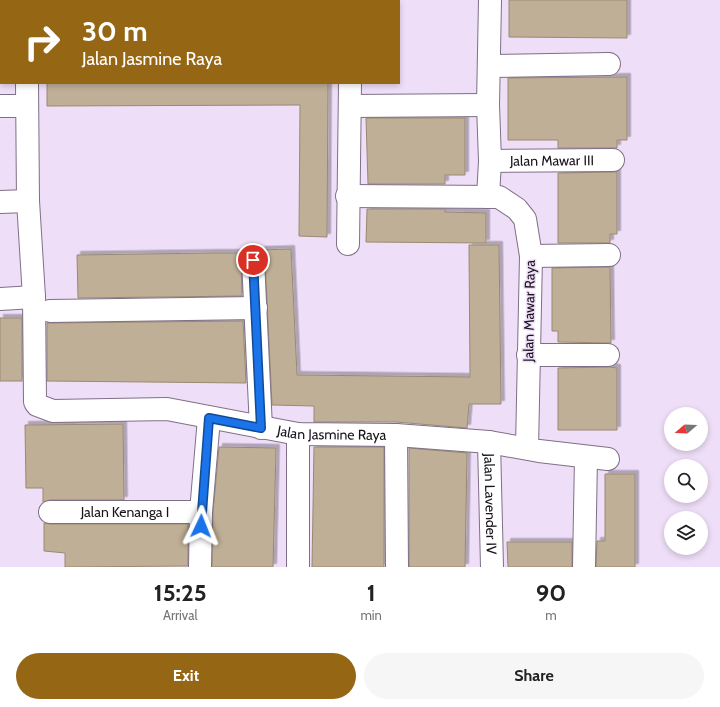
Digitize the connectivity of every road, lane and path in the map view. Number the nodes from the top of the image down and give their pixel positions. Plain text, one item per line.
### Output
1 (490, 0) edge
2 (609, 64) dead end
3 (490, 66) junction
4 (27, 84) edge
5 (350, 84) edge
6 (488, 105) junction
7 (0, 106) edge
8 (27, 106) junction
9 (350, 106) junction
10 (613, 160) dead end
11 (490, 161) junction
12 (347, 196) junction
13 (488, 197) junction
14 (28, 201) junction
15 (0, 202) edge
16 (348, 244) dead end
17 (609, 255) dead end
18 (531, 256) junction
19 (253, 260) dead end
20 (34, 297) junction
21 (0, 298) edge
22 (256, 308) junction
23 (50, 311) dead end
24 (528, 355) junction
25 (608, 355) dead end
26 (209, 418) junction
27 (261, 428) junction
28 (298, 434) junction
29 (396, 434) junction
30 (489, 442) junction
31 (527, 448) junction
32 (586, 457) junction
33 (608, 459) dead end
34 (50, 512) dead end
35 (201, 512) junction
36 (200, 567) edge
37 (298, 567) edge
38 (397, 567) edge
39 (492, 567) edge
40 (584, 567) edge

1 - 3 street
2 - 3 street
3 - 6 street
4 - 8 street
5 - 9 street
6 - 9 street
6 - 11 street
7 - 8 street
8 - 14 street
9 - 12 street
10 - 11 street, Jalan Mawar III
11 - 13 street
12 - 13 street, Jalan Mawar Raya
12 - 16 street
13 - 18 street, Jalan Mawar Raya
14 - 15 street
14 - 20 street
17 - 18 street
18 - 24 street, Jalan Mawar Raya
19 - 22 street
20 - 21 street
20 - 26 street, Jalan Jasmine Raya
22 - 23 street
22 - 27 street
24 - 25 street
24 - 31 street, Jalan Mawar Raya
26 - 27 street, Jalan Jasmine Raya
26 - 35 street
27 - 28 street, Jalan Jasmine Raya
28 - 29 street, Jalan Jasmine Raya
28 - 37 street
29 - 30 street, Jalan Jasmine Raya
29 - 38 street
30 - 31 street, Jalan Jasmine Raya
30 - 39 street, Jalan Lavender IV
31 - 32 street, Jalan Jasmine Raya
32 - 33 street, Jalan Jasmine Raya
32 - 40 street
34 - 35 street, Jalan Kenanga I
35 - 36 street

